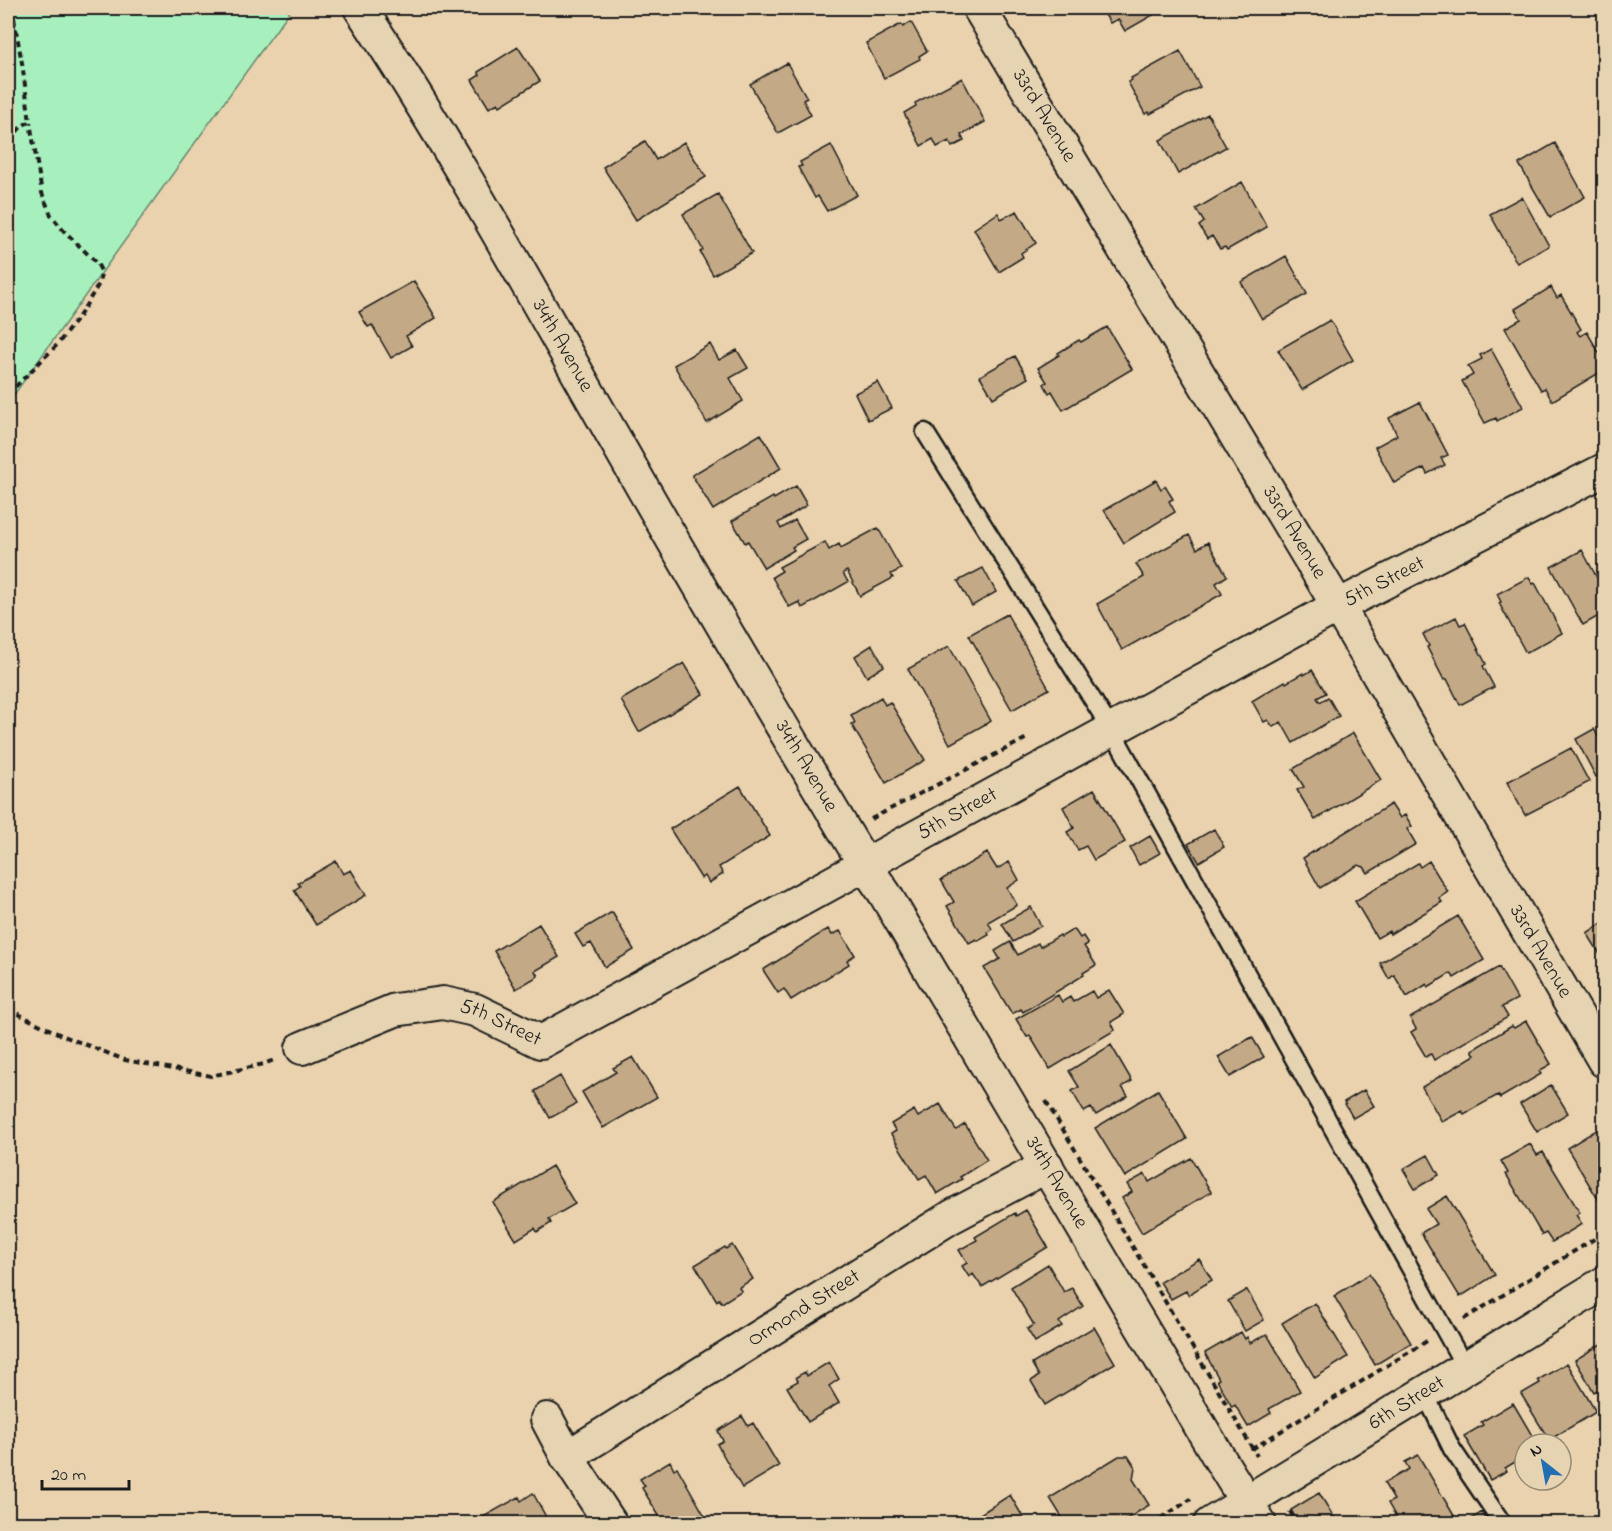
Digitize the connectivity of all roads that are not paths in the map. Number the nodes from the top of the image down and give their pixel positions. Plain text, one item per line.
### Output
1 (360, 8) edge
2 (979, 8) edge
3 (926, 432) dead end
4 (1605, 470) edge
5 (1338, 606) junction
6 (1111, 729) junction
7 (865, 865) junction
8 (302, 1048) road end
9 (1605, 1061) edge
10 (1047, 1166) junction
11 (1605, 1283) edge
12 (1465, 1367) junction
13 (1424, 1392) junction
14 (547, 1419) dead end
15 (567, 1456) junction
16 (1253, 1513) edge
17 (611, 1524) edge
18 (1210, 1524) edge
19 (1503, 1524) edge

1 - 7 street, 34th Avenue
2 - 5 street, 33rd Avenue
3 - 6 lane
4 - 5 street, 5th Street
5 - 6 street, 5th Street
5 - 9 street, 33rd Avenue
6 - 7 street, 5th Street
6 - 12 lane
7 - 8 street, 5th Street
7 - 10 street, 34th Avenue
10 - 15 street, Ormond Street
10 - 16 street, 34th Avenue
11 - 12 street, 6th Street
12 - 13 street, 6th Street
13 - 16 street, 6th Street
13 - 19 lane
14 - 15 street
15 - 17 street
16 - 18 street, 6th Street

